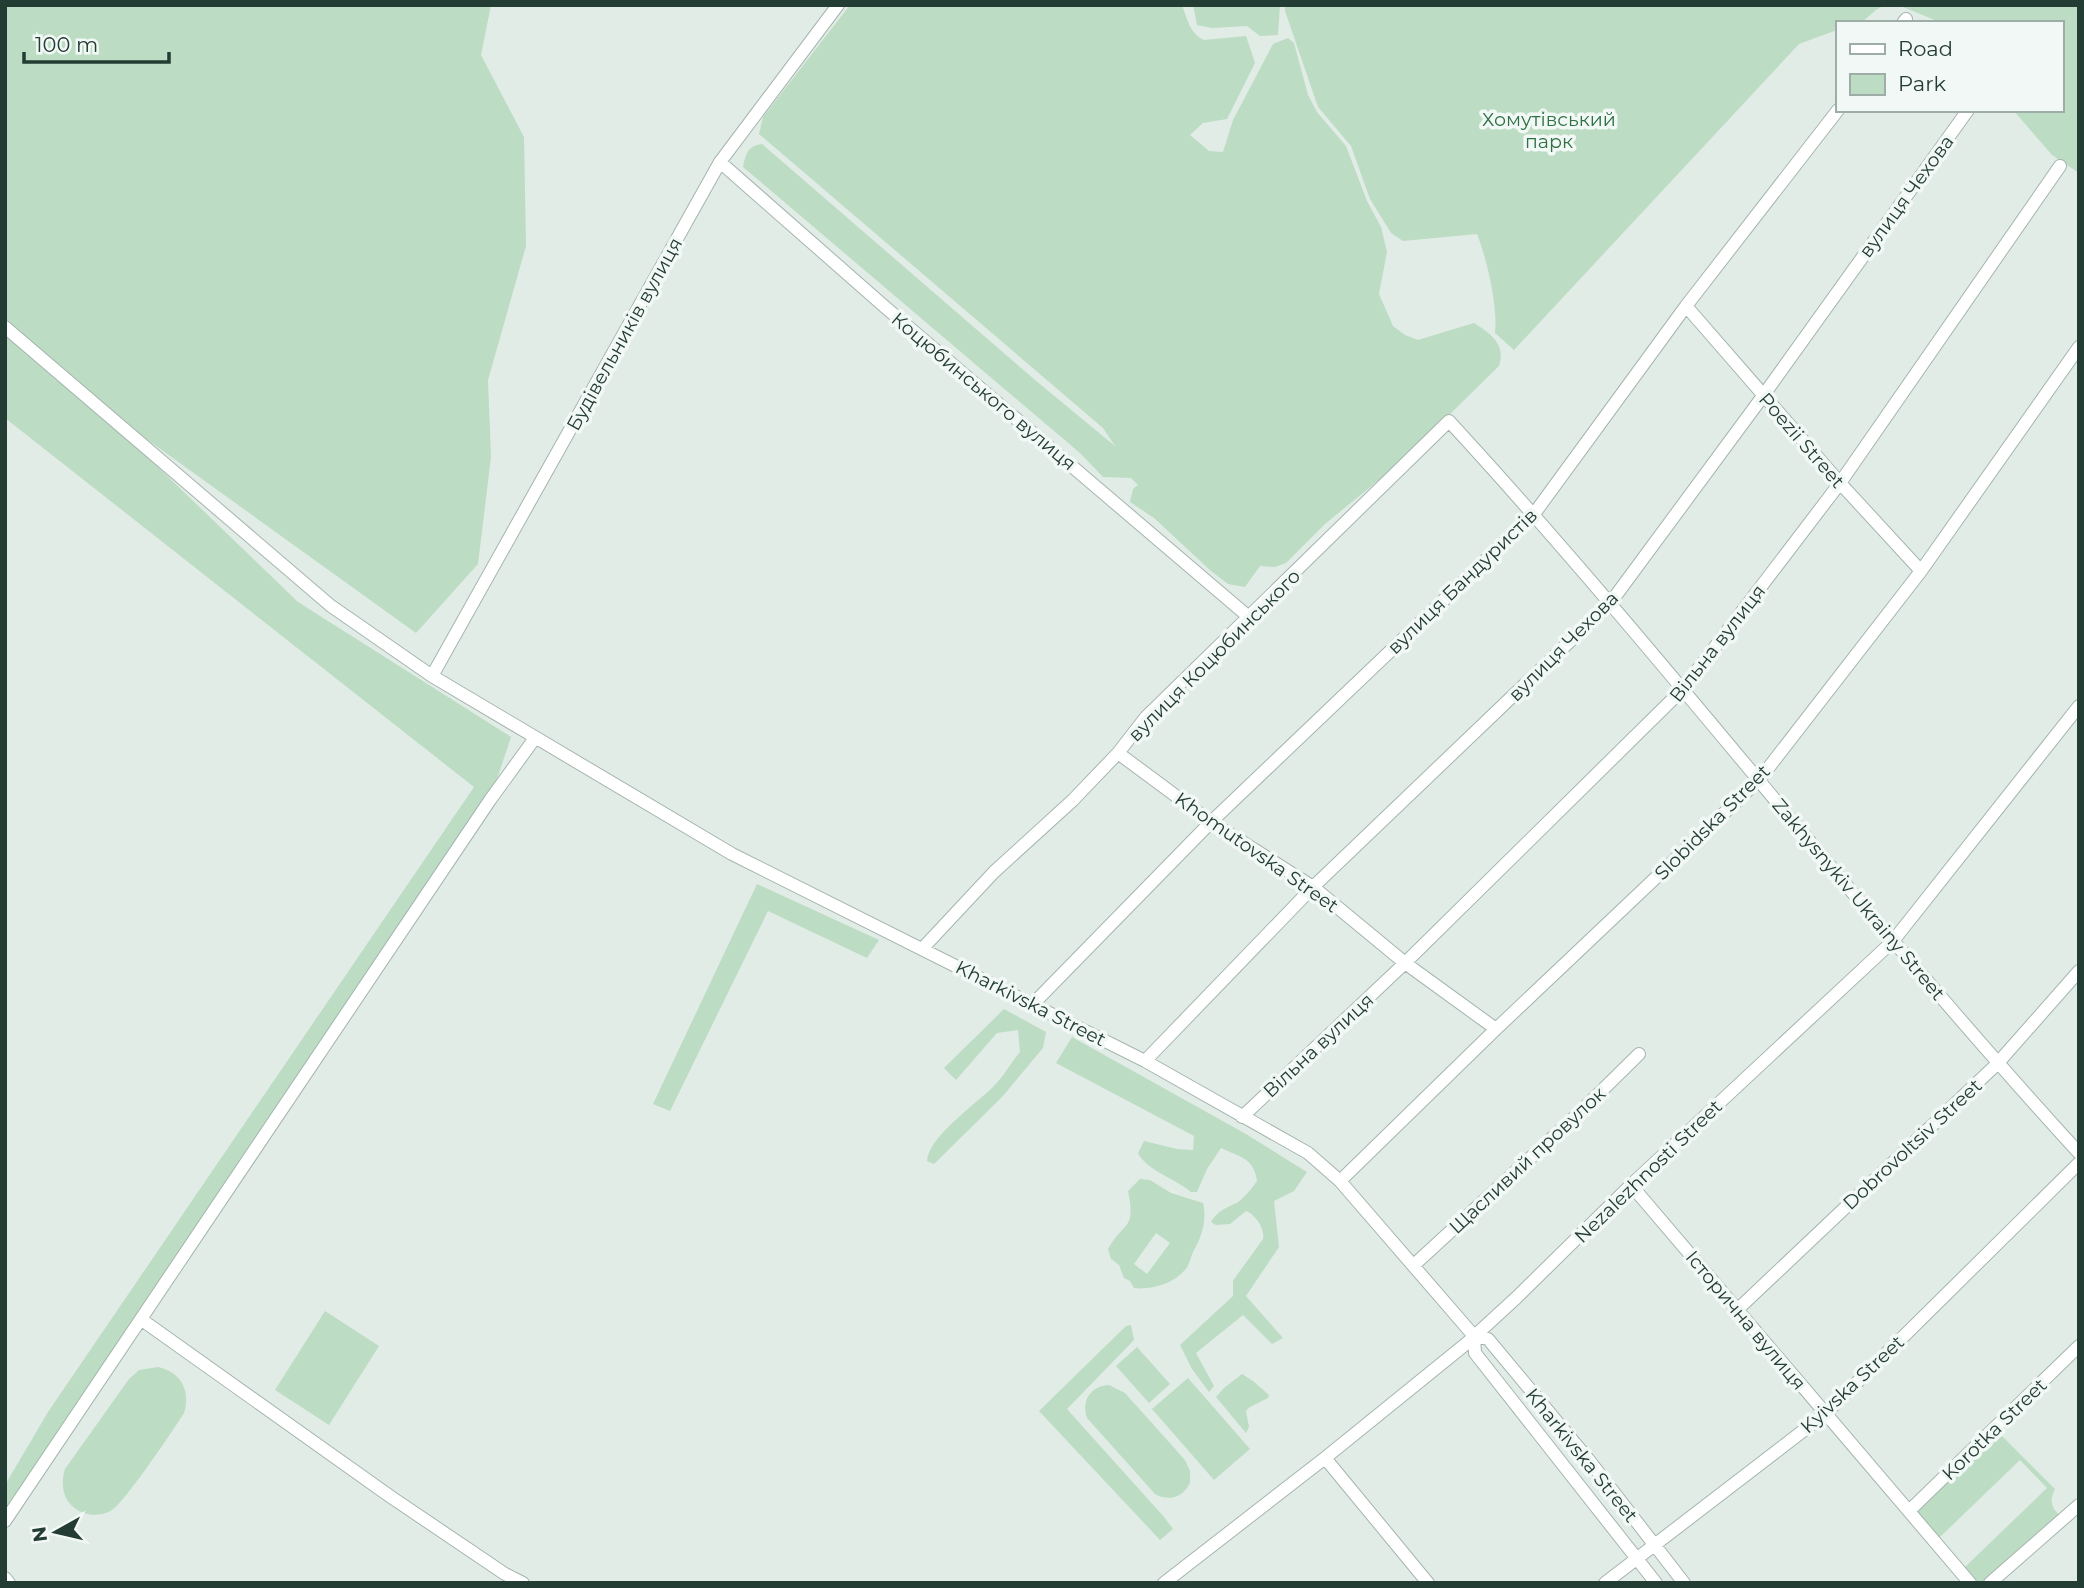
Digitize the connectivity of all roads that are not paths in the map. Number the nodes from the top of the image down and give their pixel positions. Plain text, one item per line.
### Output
1 (838, 5) edge
2 (1836, 112) edge
3 (1967, 112) edge
4 (720, 162) junction
5 (2060, 166) dead end
6 (1686, 306) junction
7 (5, 327) edge
8 (2079, 348) edge
9 (1763, 396) junction
10 (1449, 421) joint
11 (1840, 483) junction
12 (1534, 514) junction
13 (1921, 571) junction
14 (1611, 602) junction
15 (1250, 618) junction
16 (432, 676) junction
17 (1684, 689) junction
18 (2079, 705) edge
19 (535, 738) junction
20 (1118, 753) junction
21 (1759, 780) junction
22 (1211, 822) junction
23 (1313, 887) junction
24 (1893, 941) junction
25 (922, 948) junction
26 (1405, 963) junction
27 (2079, 971) edge
28 (1032, 1005) junction
29 (1496, 1029) junction
30 (1639, 1054) dead end
31 (1145, 1060) junction
32 (1997, 1064) junction
33 (1242, 1117) junction
34 (2079, 1153) edge
35 (2079, 1163) edge
36 (1340, 1181) junction
37 (1631, 1185) junction
38 (1415, 1264) junction
39 (1737, 1310) junction
40 (142, 1320) junction
41 (1474, 1336) junction
42 (2079, 1346) edge
43 (1825, 1413) junction
44 (1325, 1458) junction
45 (2079, 1505) edge
46 (1909, 1511) junction
47 (5, 1521) edge
48 (1654, 1545) junction
49 (1637, 1559) junction
50 (5, 1577) edge
51 (9, 1583) edge
52 (523, 1583) edge
53 (1164, 1583) edge
54 (1428, 1583) edge
55 (1605, 1583) edge
56 (1656, 1583) edge
57 (1684, 1583) edge
58 (1970, 1583) edge
59 (1990, 1583) edge

1 - 4 street, Будівельників вулиця
2 - 6 street, вулиця Бандуристів
3 - 9 street, вулиця Чехова
4 - 15 street, Коцюбинського вулиця
4 - 16 street, Будівельників вулиця
5 - 11 street, Вільна вулиця
6 - 9 street, Poezii Street
6 - 12 street, вулиця Бандуристів
7 - 16 street, Kharkivska Street
8 - 13 street, Slobidska Street
9 - 11 street, Poezii Street
9 - 14 street, вулиця Чехова
10 - 12 street, Zakhysnykiv Ukrainy Street
10 - 15 street, вулиця Коцюбинського
11 - 13 street, Poezii Street
11 - 17 street, Вільна вулиця
12 - 14 street, Zakhysnykiv Ukrainy Street
12 - 22 street, вулиця Бандуристів
13 - 21 street, Slobidska Street
14 - 17 street, Zakhysnykiv Ukrainy Street
14 - 23 street, вулиця Чехова
15 - 20 street, вулиця Коцюбинського
16 - 19 street, Kharkivska Street
17 - 21 street, Zakhysnykiv Ukrainy Street
17 - 26 street, Вільна вулиця
18 - 24 street, Nezalezhnosti Street
19 - 25 street, Kharkivska Street
19 - 40 street
20 - 22 street, Khomutovska Street
20 - 25 street, вулиця Коцюбинського
21 - 24 street, Zakhysnykiv Ukrainy Street
21 - 29 street, Slobidska Street
22 - 23 street, Khomutovska Street
22 - 28 street, вулиця Бандуристів
23 - 26 street, Khomutovska Street
23 - 31 street, вулиця Чехова
24 - 32 street, Zakhysnykiv Ukrainy Street
24 - 37 street, Nezalezhnosti Street
25 - 28 street, Kharkivska Street
26 - 29 street, Khomutovska Street
26 - 33 street, Вільна вулиця
27 - 32 street, Dobrovoltsiv Street
28 - 31 street, Kharkivska Street
29 - 36 street, Slobidska Street
30 - 38 street, Щасливий провулок
31 - 33 street, Kharkivska Street
32 - 34 street, Zakhysnykiv Ukrainy Street
32 - 39 street, Dobrovoltsiv Street
33 - 36 street, Kharkivska Street
35 - 43 street, Kyivska Street
36 - 38 street, Kharkivska Street
37 - 39 street, Історична вулиця
37 - 41 street, Nezalezhnosti Street
38 - 41 street, Kharkivska Street
39 - 43 street, Історична вулиця
40 - 47 street
40 - 52 street
41 - 44 street, Nezalezhnosti Street
41 - 48 street, Kharkivska Street
41 - 49 street, Kharkivska Street
42 - 46 street, Korotka Street
43 - 46 street, Історична вулиця
43 - 48 street, Kyivska Street
44 - 53 street, Nezalezhnosti Street
44 - 54 street
45 - 59 street
46 - 58 street, Історична вулиця
48 - 49 street, Kyivska Street
48 - 57 street, Kharkivska Street
49 - 55 street, Kyivska Street
49 - 56 street, Kharkivska Street
50 - 51 street

